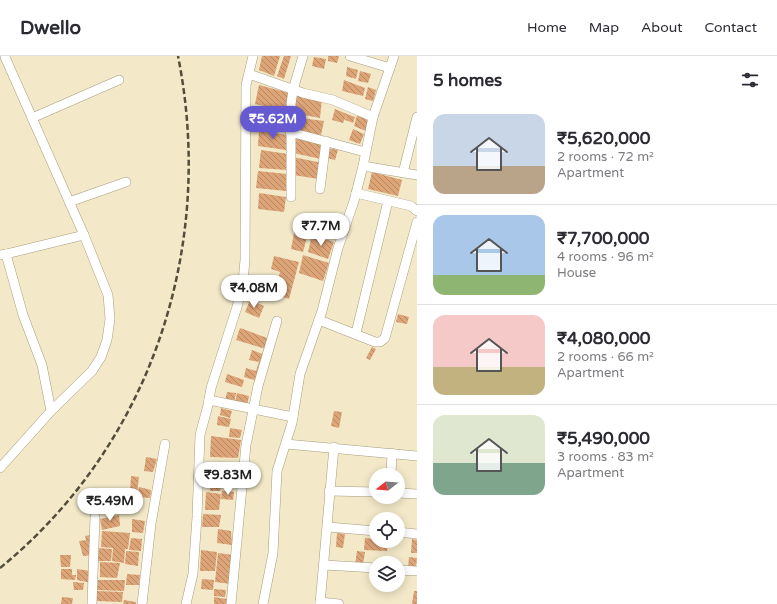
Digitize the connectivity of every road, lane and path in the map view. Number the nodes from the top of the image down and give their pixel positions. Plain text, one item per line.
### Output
1 (253, 56) edge
2 (303, 56) edge
3 (350, 56) edge
4 (394, 56) edge
5 (4, 58) edge
6 (390, 68) junction
7 (249, 74) junction
8 (119, 80) dead end
9 (293, 90) junction
10 (373, 117) junction
11 (417, 117) edge
12 (32, 118) junction
13 (290, 132) junction
14 (326, 141) junction
15 (365, 152) junction
16 (363, 166) junction
17 (403, 173) junction
18 (417, 175) edge
19 (126, 182) dead end
20 (320, 189) dead end
21 (356, 192) junction
22 (291, 197) dead end
23 (388, 201) junction
24 (70, 202) junction
25 (417, 211) edge
26 (417, 222) edge
27 (84, 235) junction
28 (3, 254) edge
29 (319, 320) junction
30 (277, 321) dead end
31 (356, 333) junction
32 (209, 400) junction
33 (253, 409) junction
34 (52, 411) junction
35 (293, 418) junction
36 (165, 444) dead end
37 (286, 444) junction
38 (334, 447) junction
39 (392, 453) junction
40 (417, 456) edge
41 (0, 468) edge
42 (391, 468) edge
43 (329, 491) junction
44 (369, 492) edge
45 (405, 493) edge
46 (417, 494) edge
47 (95, 518) dead end
48 (328, 526) junction
49 (369, 530) edge
50 (405, 533) edge
51 (417, 534) edge
52 (324, 565) junction
53 (369, 568) edge
54 (405, 570) edge
55 (417, 571) edge
56 (320, 603) edge
57 (92, 604) edge
58 (142, 604) edge
59 (186, 604) edge
60 (230, 604) edge
61 (263, 604) edge
62 (339, 604) edge

1 - 7 street
2 - 9 street
3 - 6 street
4 - 6 street
5 - 12 street
6 - 10 street
7 - 9 street
7 - 32 street
8 - 12 street
9 - 10 street
9 - 13 street
10 - 15 street
11 - 17 street
12 - 24 street
13 - 14 street
13 - 22 street
14 - 15 street
14 - 20 street
15 - 16 street
16 - 17 street
16 - 21 street
17 - 18 street
19 - 24 street
21 - 23 street
21 - 29 street
23 - 25 street
23 - 31 street
24 - 27 street
26 - 31 street
27 - 28 street
27 - 34 street
28 - 34 street
29 - 31 street
29 - 35 street
30 - 33 street
32 - 33 street
32 - 59 street
33 - 35 street
33 - 60 street
34 - 41 street
35 - 37 street
36 - 58 street
37 - 38 street
37 - 61 street
38 - 39 street
38 - 43 street
39 - 40 street
39 - 42 street
43 - 44 street
43 - 48 street
45 - 46 street
47 - 57 street
48 - 49 street
48 - 52 street
50 - 51 street
52 - 53 street
52 - 56 street
54 - 55 street
56 - 62 street

